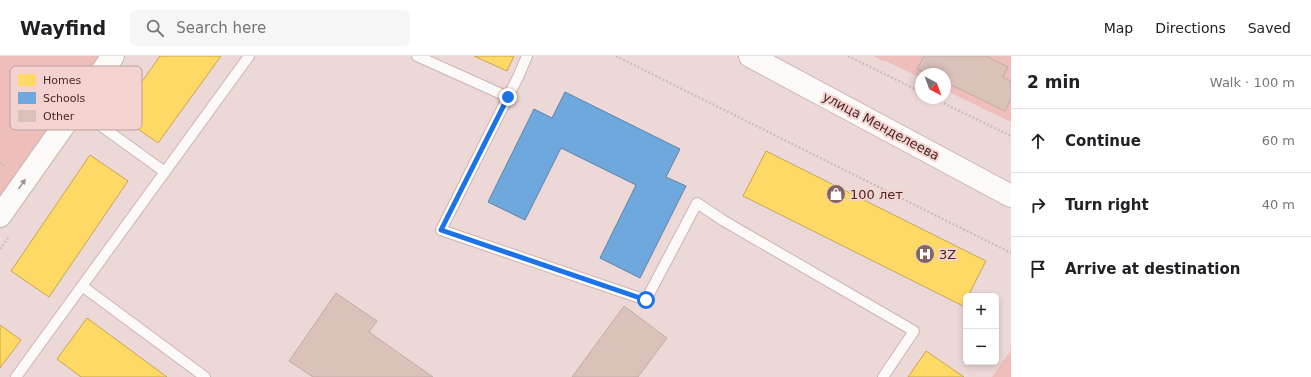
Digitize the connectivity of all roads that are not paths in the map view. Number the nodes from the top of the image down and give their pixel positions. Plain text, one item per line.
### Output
1 (113, 56) edge
2 (249, 56) edge
3 (417, 56) edge
4 (527, 56) edge
5 (750, 56) edge
6 (106, 66) edge
7 (508, 97) junction
8 (61, 130) edge
9 (106, 130) edge
10 (164, 172) junction
11 (1011, 196) edge
12 (0, 216) edge
13 (82, 286) junction
14 (16, 377) edge
15 (205, 377) edge
16 (883, 377) edge

1 - 6 main road
2 - 10 lane
3 - 7 lane
4 - 7 lane
5 - 11 main road, улица Менделеева
7 - 16 lane
12 -> 8 main road
9 - 10 lane
10 - 13 lane
13 - 14 lane
13 - 15 lane

